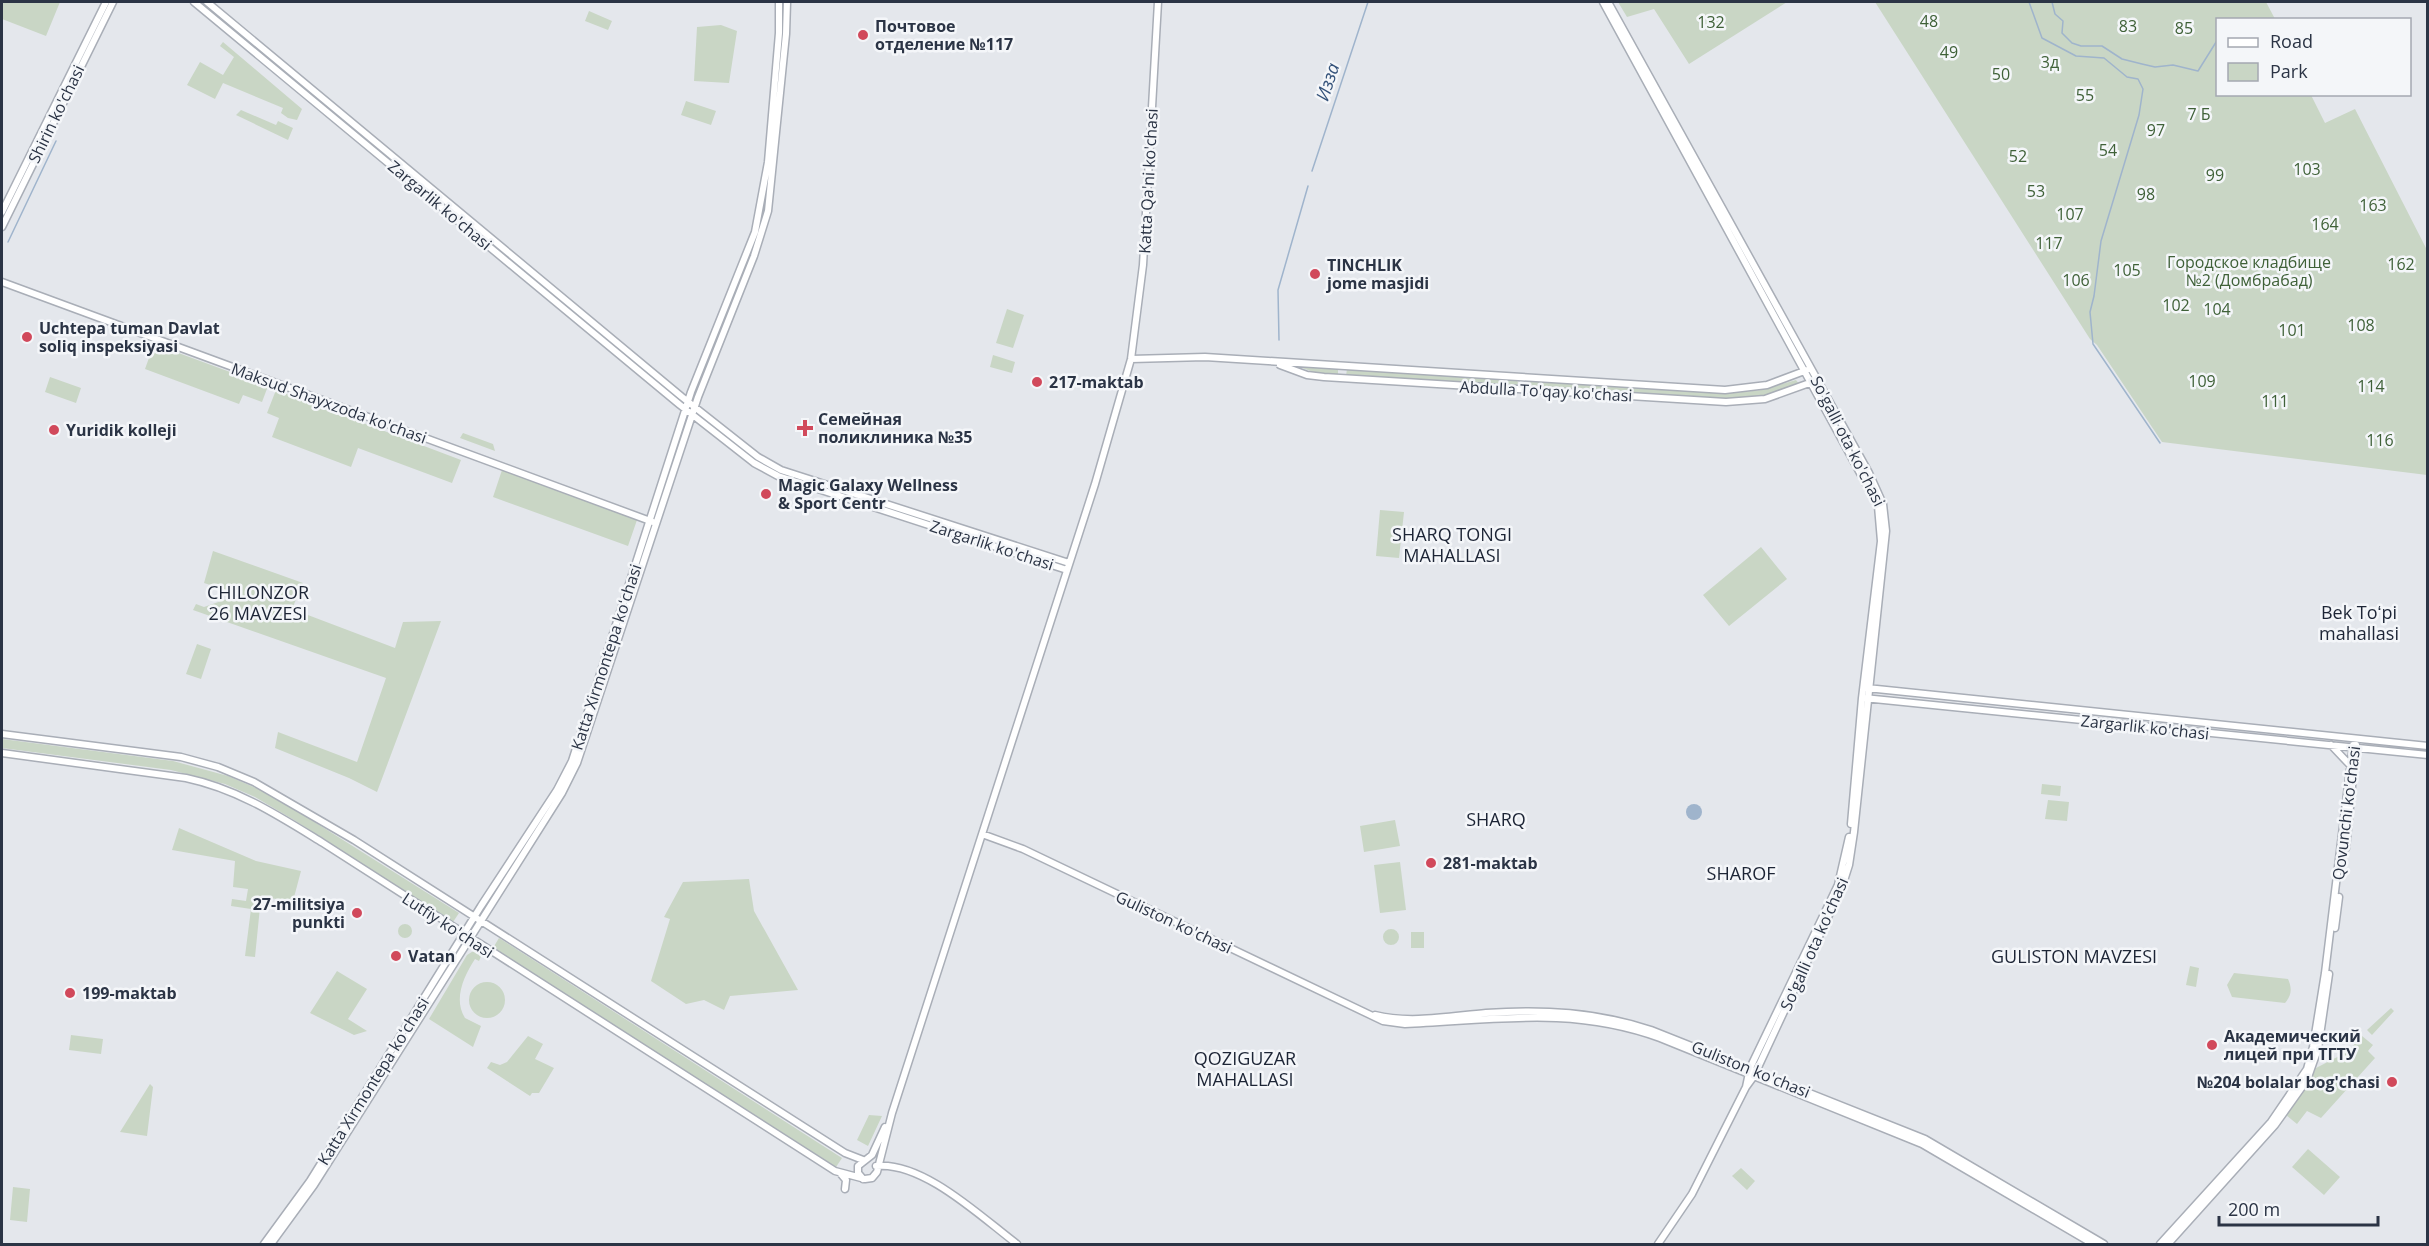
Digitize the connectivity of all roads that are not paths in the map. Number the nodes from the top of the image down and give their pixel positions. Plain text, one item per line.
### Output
1 (106, 2) edge
2 (113, 2) edge
3 (194, 2) edge
4 (207, 2) edge
5 (779, 2) edge
6 (787, 2) edge
7 (1158, 2) edge
8 (1603, 2) edge
9 (1608, 2) edge
10 (2, 212) edge
11 (2, 227) edge
12 (2, 282) edge
13 (1131, 359) junction
14 (1273, 363) junction
15 (1343, 365) junction
16 (1808, 369) junction
17 (1796, 375) junction
18 (1521, 377) junction
19 (1342, 378) junction
20 (1814, 381) junction
21 (1801, 387) junction
22 (1520, 390) junction
23 (690, 409) junction
24 (653, 522) junction
25 (1068, 566) junction
26 (1866, 688) junction
27 (1865, 698) junction
28 (2078, 710) junction
29 (2128, 715) junction
30 (2074, 720) junction
31 (2081, 720) junction
32 (2127, 725) junction
33 (2294, 732) junction
34 (2, 734) edge
35 (2355, 738) junction
36 (2293, 741) junction
37 (2330, 745) junction
38 (2427, 746) edge
39 (2354, 747) junction
40 (2, 753) edge
41 (2427, 755) edge
42 (2350, 765) junction
43 (982, 834) junction
44 (477, 921) junction
45 (466, 937) junction
46 (1366, 1012) junction
47 (1752, 1072) junction
48 (892, 1113) junction
49 (881, 1155) junction
50 (866, 1160) junction
51 (890, 1164) junction
52 (876, 1166) junction
53 (841, 1174) junction
54 (864, 1179) junction
55 (845, 1189) dead end
56 (264, 1245) edge
57 (271, 1245) edge
58 (1017, 1245) edge
59 (1658, 1245) edge
60 (2093, 1245) edge
61 (2104, 1245) edge
62 (2160, 1245) edge
63 (2168, 1245) edge

1 - 10 main road, Shirin ko'chasi
2 - 11 main road, Shirin ko'chasi
3 - 23 main road, Zargarlik ko'chasi
4 - 23 main road, Zargarlik ko'chasi
5 - 23 main road, Katta Xirmontepa koʻchasi
6 - 23 main road, Katta Xirmontepa koʻchasi
7 - 13 main road, Katta Qa'ni ko'chasi
8 - 16 main road, So'galli ota ko'chasi
9 - 16 main road, So'galli ota ko'chasi
12 - 24 main road, Maksud Shayxzoda ko'chasi
13 - 14 main road, Abdulla To'qay ko'chasi
13 - 25 main road, Katta Qa'ni ko'chasi
14 - 15 main road, Abdulla To'qay ko'chasi
14 - 19 main road, Abdulla To'qay ko'chasi
15 - 18 main road, Abdulla To'qay ko'chasi
15 - 19 main road
16 - 17 main road, Abdulla To'qay ko'chasi
16 - 20 main road, So'galli ota ko'chasi
17 - 18 main road, Abdulla To'qay ko'chasi
17 - 21 main road
18 - 22 main road
19 - 22 main road, Abdulla To'qay ko'chasi
20 - 21 main road, Abdulla To'qay ko'chasi
20 - 26 main road, So'galli ota ko'chasi
21 - 22 main road, Abdulla To'qay ko'chasi
23 - 24 main road, Katta Xirmontepa koʻchasi
23 - 25 main road, Zargarlik ko'chasi
24 - 44 main road, Katta Xirmontepa koʻchasi
25 - 43 main road, Katta Qa'ni ko'chasi
26 - 27 main road, So'galli ota ko'chasi
26 - 28 main road, Zargarlik ko'chasi
27 - 30 main road, Zargarlik ko'chasi
27 - 47 main road, So'galli ota ko'chasi
28 - 29 main road, Zargarlik ko'chasi
28 - 30 main road
28 - 31 main road
29 - 32 main road
29 - 33 main road, Zargarlik ko'chasi
30 - 31 main road, Zargarlik ko'chasi
31 - 32 main road, Zargarlik ko'chasi
32 - 36 main road, Zargarlik ko'chasi
33 - 35 main road, Zargarlik ko'chasi
33 - 36 main road
34 - 44 main road, Lutfiy ko'chasi
35 - 38 main road, Zargarlik ko'chasi
35 - 39 main road, Qovunchi ko'chasi
36 - 37 main road, Zargarlik ko'chasi
37 - 39 main road, Zargarlik ko'chasi
37 - 42 main road
39 - 41 main road, Zargarlik ko'chasi
39 - 42 main road, Qovunchi ko'chasi
39 - 63 main road, Qovunchi ko'chasi
40 - 45 main road, Lutfiy ko'chasi
42 - 62 main road, Qovunchi ko'chasi
43 - 46 main road, Guliston ko'chasi
43 - 48 main road, Katta Qa'ni ko'chasi
44 - 45 main road, Katta Xirmontepa koʻchasi
44 - 50 main road, Lutfiy ko'chasi
45 - 53 main road, Lutfiy ko'chasi
45 - 56 main road, Katta Xirmontepa koʻchasi
45 - 57 main road, Katta Xirmontepa koʻchasi
46 - 47 main road, Guliston ko'chasi
46 - 47 main road, Guliston ko'chasi
47 - 59 main road, So'galli ota ko'chasi
47 - 60 main road, Guliston ko'chasi
47 - 61 main road, Guliston ko'chasi
48 - 49 main road
48 - 50 main road
49 - 51 main road
49 - 52 main road
50 - 52 main road
50 - 54 main road
51 - 52 main road
51 - 58 main road
52 - 54 main road
53 - 54 main road, Lutfiy ko'chasi
53 - 55 main road

